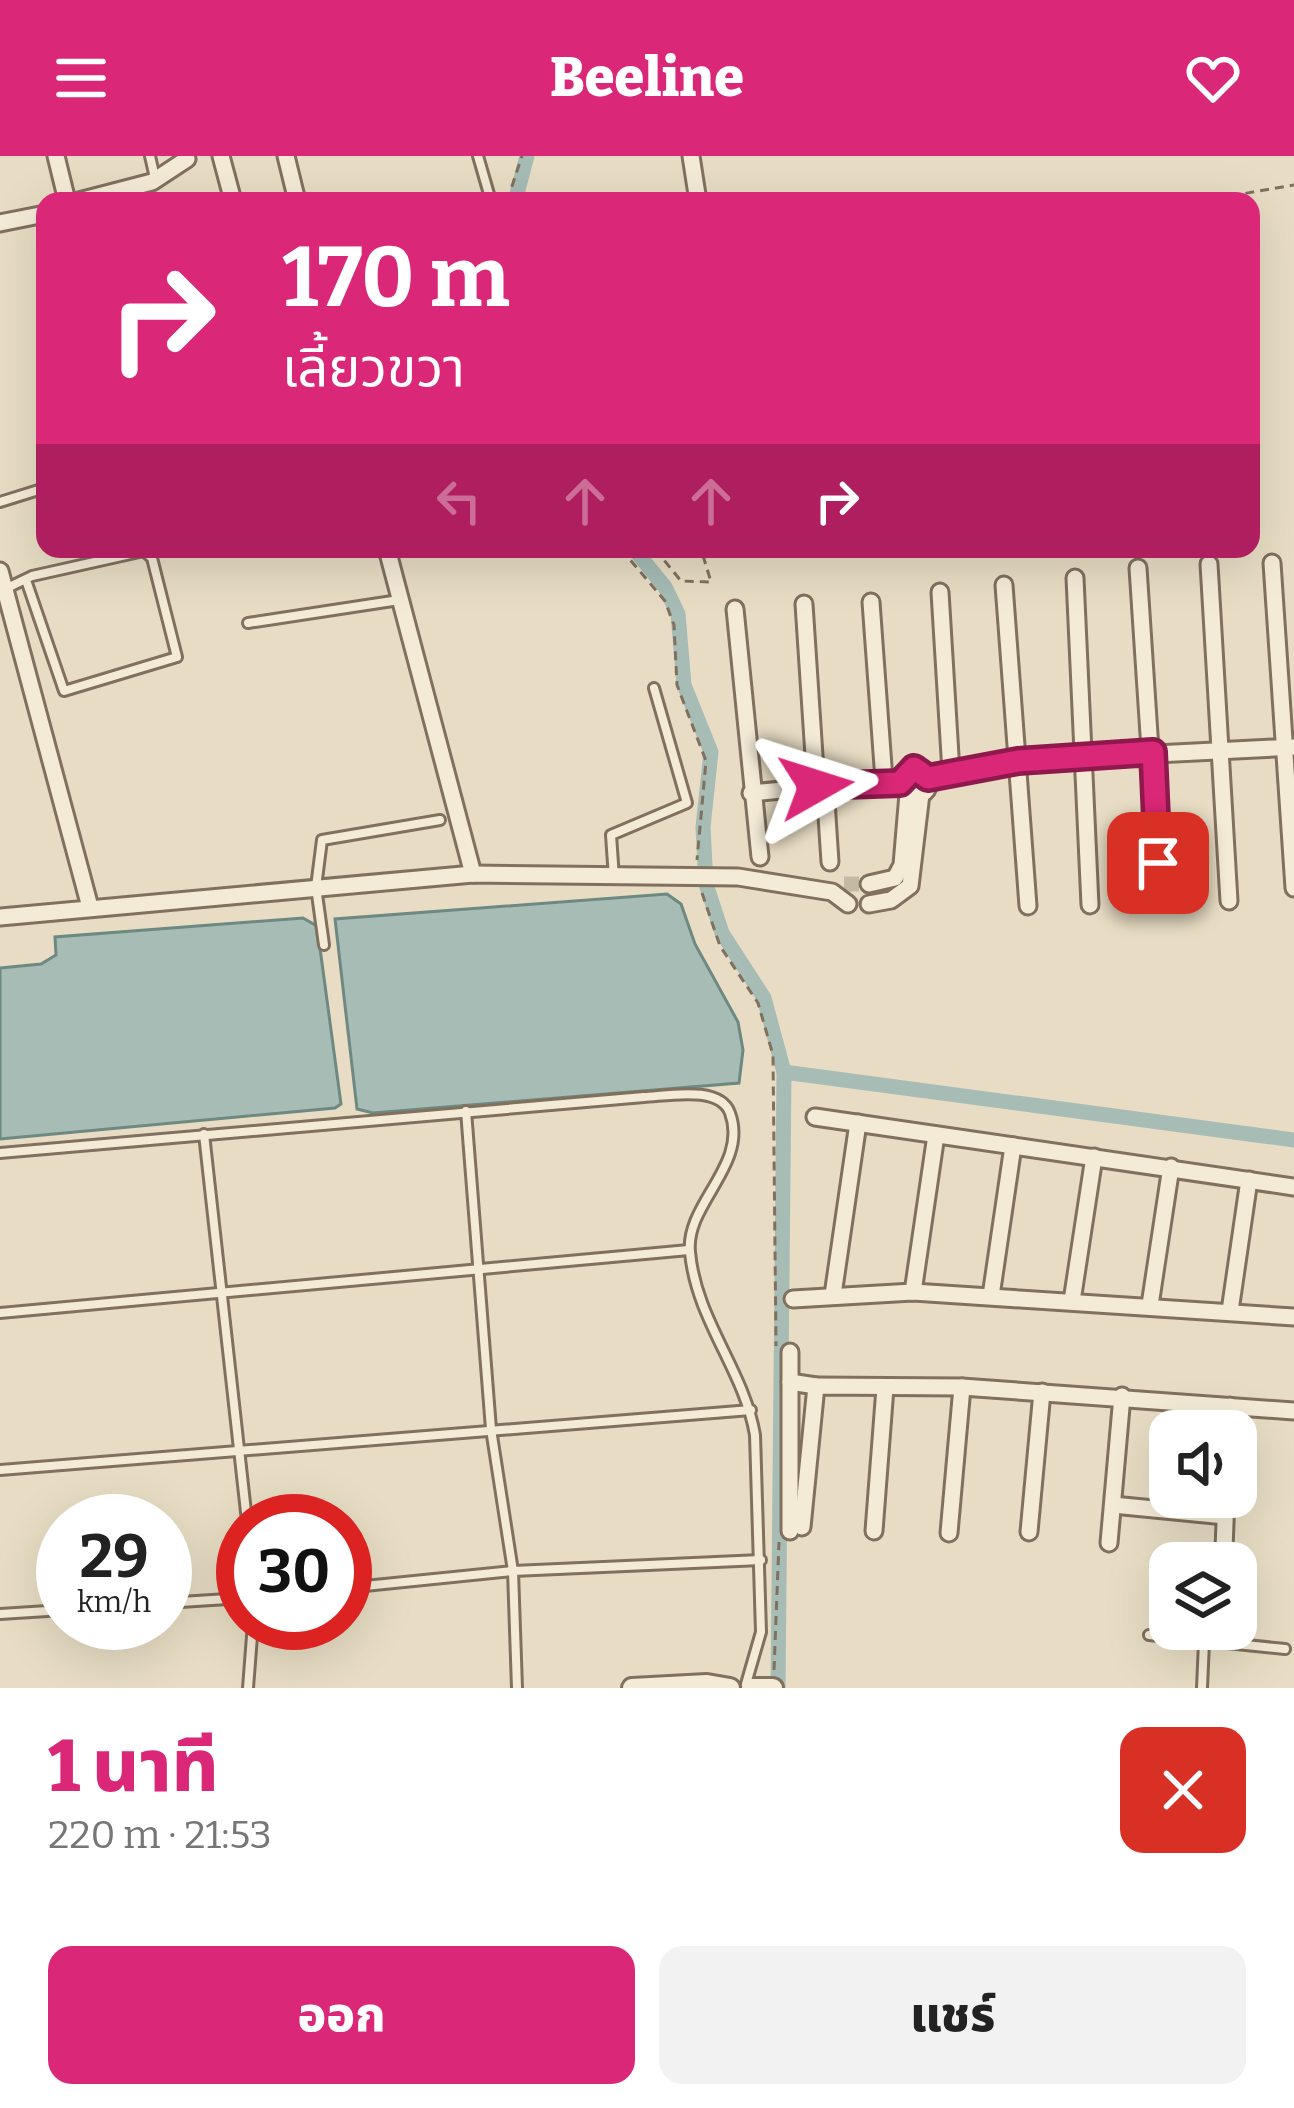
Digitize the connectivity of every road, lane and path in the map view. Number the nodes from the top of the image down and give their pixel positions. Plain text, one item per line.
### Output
1 (56, 156) edge
2 (150, 156) edge
3 (221, 156) edge
4 (286, 156) edge
5 (478, 156) edge
6 (522, 156) edge
7 (691, 156) edge
8 (187, 159) edge
9 (156, 180) junction
10 (1294, 185) edge
11 (65, 192) edge
12 (112, 192) edge
13 (231, 192) edge
14 (295, 192) edge
15 (488, 192) edge
16 (510, 192) edge
17 (697, 192) edge
18 (1253, 192) edge
19 (36, 216) edge
20 (0, 223) edge
21 (36, 491) edge
22 (0, 502) edge
23 (111, 558) edge
24 (152, 558) edge
25 (389, 558) edge
26 (663, 558) edge
27 (703, 558) edge
28 (1272, 563) dead end
29 (1209, 564) dead end
30 (1138, 568) dead end
31 (0, 572) edge
32 (1075, 578) dead end
33 (27, 583) junction
34 (1004, 585) dead end
35 (5, 589) junction
36 (940, 592) dead end
37 (400, 599) junction
38 (872, 602) dead end
39 (804, 604) dead end
40 (735, 609) dead end
41 (248, 623) dead end
42 (654, 688) dead end
43 (1289, 747) edge
44 (1222, 751) junction
45 (1153, 752) junction
46 (1084, 758) junction
47 (1018, 761) junction
48 (951, 772) junction
49 (820, 786) junction
50 (908, 786) junction
51 (752, 793) junction
52 (440, 820) dead end
53 (760, 857) dead end
54 (830, 862) dead end
55 (473, 874) junction
56 (614, 879) junction
57 (869, 884) dead end
58 (316, 887) junction
59 (1294, 888) edge
60 (1160, 901) dead end
61 (1229, 901) dead end
62 (848, 904) tunnel mouth
63 (869, 904) tunnel mouth
64 (1090, 905) dead end
65 (1028, 906) dead end
66 (89, 907) junction
67 (0, 916) edge
68 (324, 945) dead end
69 (466, 1111) junction
70 (815, 1118) dead end
71 (858, 1123) junction
72 (205, 1134) junction
73 (937, 1135) junction
74 (1013, 1146) junction
75 (0, 1153) edge
76 (1094, 1157) junction
77 (1171, 1167) junction
78 (1249, 1180) junction
79 (1294, 1187) edge
80 (689, 1250) junction
81 (479, 1273) junction
82 (913, 1292) junction
83 (224, 1294) junction
84 (832, 1295) junction
85 (992, 1296) junction
86 (793, 1299) dead end
87 (1072, 1300) junction
88 (1150, 1305) junction
89 (1230, 1311) junction
90 (0, 1312) edge
91 (1294, 1317) edge
92 (790, 1352) dead end
93 (790, 1382) junction
94 (816, 1386) junction
95 (962, 1387) junction
96 (885, 1388) junction
97 (1042, 1392) junction
98 (1122, 1396) junction
99 (1230, 1406) junction
100 (751, 1410) junction
101 (1230, 1410) edge
102 (1294, 1411) edge
103 (491, 1429) junction
104 (240, 1448) junction
105 (0, 1470) edge
106 (245, 1494) edge
107 (1113, 1505) junction
108 (1149, 1509) edge
109 (874, 1531) dead end
110 (1028, 1532) dead end
111 (949, 1533) dead end
112 (1109, 1543) dead end
113 (761, 1560) junction
114 (513, 1571) junction
115 (372, 1585) edge
116 (36, 1612) edge
117 (0, 1614) edge
118 (1257, 1647) edge
119 (1285, 1649) dead end
120 (251, 1650) edge
121 (1204, 1650) edge
122 (757, 1687) edge
123 (248, 1688) edge
124 (518, 1688) edge
125 (632, 1688) edge
126 (730, 1688) edge
127 (1202, 1688) edge

1 - 11 street
2 - 9 lane
3 - 13 street
4 - 14 street
5 - 15 lane
6 - 16 path
7 - 17 street
8 - 9 street
9 - 12 street
10 - 18 path
19 - 20 street
21 - 22 lane
23 - 33 lane
24 - 33 lane
25 - 37 street
26 - 27 path
28 - 43 street
29 - 44 street
30 - 45 street
31 - 35 street
32 - 46 street
33 - 35 lane
34 - 47 street
35 - 66 street
36 - 48 street
37 - 41 lane
37 - 55 street
38 - 50 street
39 - 49 street
40 - 51 street
42 - 56 lane
43 - 44 street
43 - 59 street
44 - 45 street
44 - 61 street
45 - 46 street
45 - 60 street
46 - 47 street
46 - 64 street
47 - 48 street
47 - 65 street
48 - 50 street
49 - 50 street
49 - 51 street
49 - 54 street
50 - 57 street
50 - 63 street
51 - 53 street
52 - 58 lane
55 - 56 street
55 - 58 street
56 - 62 street
58 - 66 street
58 - 68 lane
66 - 67 street
69 - 72 lane
69 - 80 lane
69 - 81 lane
70 - 71 street
71 - 73 street
71 - 84 street
72 - 75 lane
72 - 83 lane
73 - 74 street
73 - 82 street
74 - 76 street
74 - 85 street
76 - 77 street
76 - 87 street
77 - 78 street
77 - 88 street
78 - 79 street
78 - 89 street
80 - 81 lane
80 - 100 lane
81 - 83 lane
81 - 103 lane
82 - 84 street
82 - 85 street
83 - 90 lane
83 - 104 lane
84 - 86 street
85 - 87 street
87 - 88 street
88 - 89 street
89 - 91 street
92 - 93 street
93 - 94 street
93 - 94 street
94 - 96 street
95 - 96 street
95 - 97 street
95 - 111 street
96 - 109 street
97 - 98 street
97 - 110 street
98 - 99 street
98 - 107 street
99 - 101 street
99 - 102 street
100 - 103 lane
100 - 113 lane
103 - 104 lane
103 - 114 lane
104 - 105 lane
104 - 106 lane
107 - 108 street
107 - 112 street
113 - 114 lane
113 - 122 lane
114 - 115 lane
114 - 124 lane
116 - 117 lane
118 - 119 lane
120 - 123 lane
121 - 127 lane
125 - 126 street

